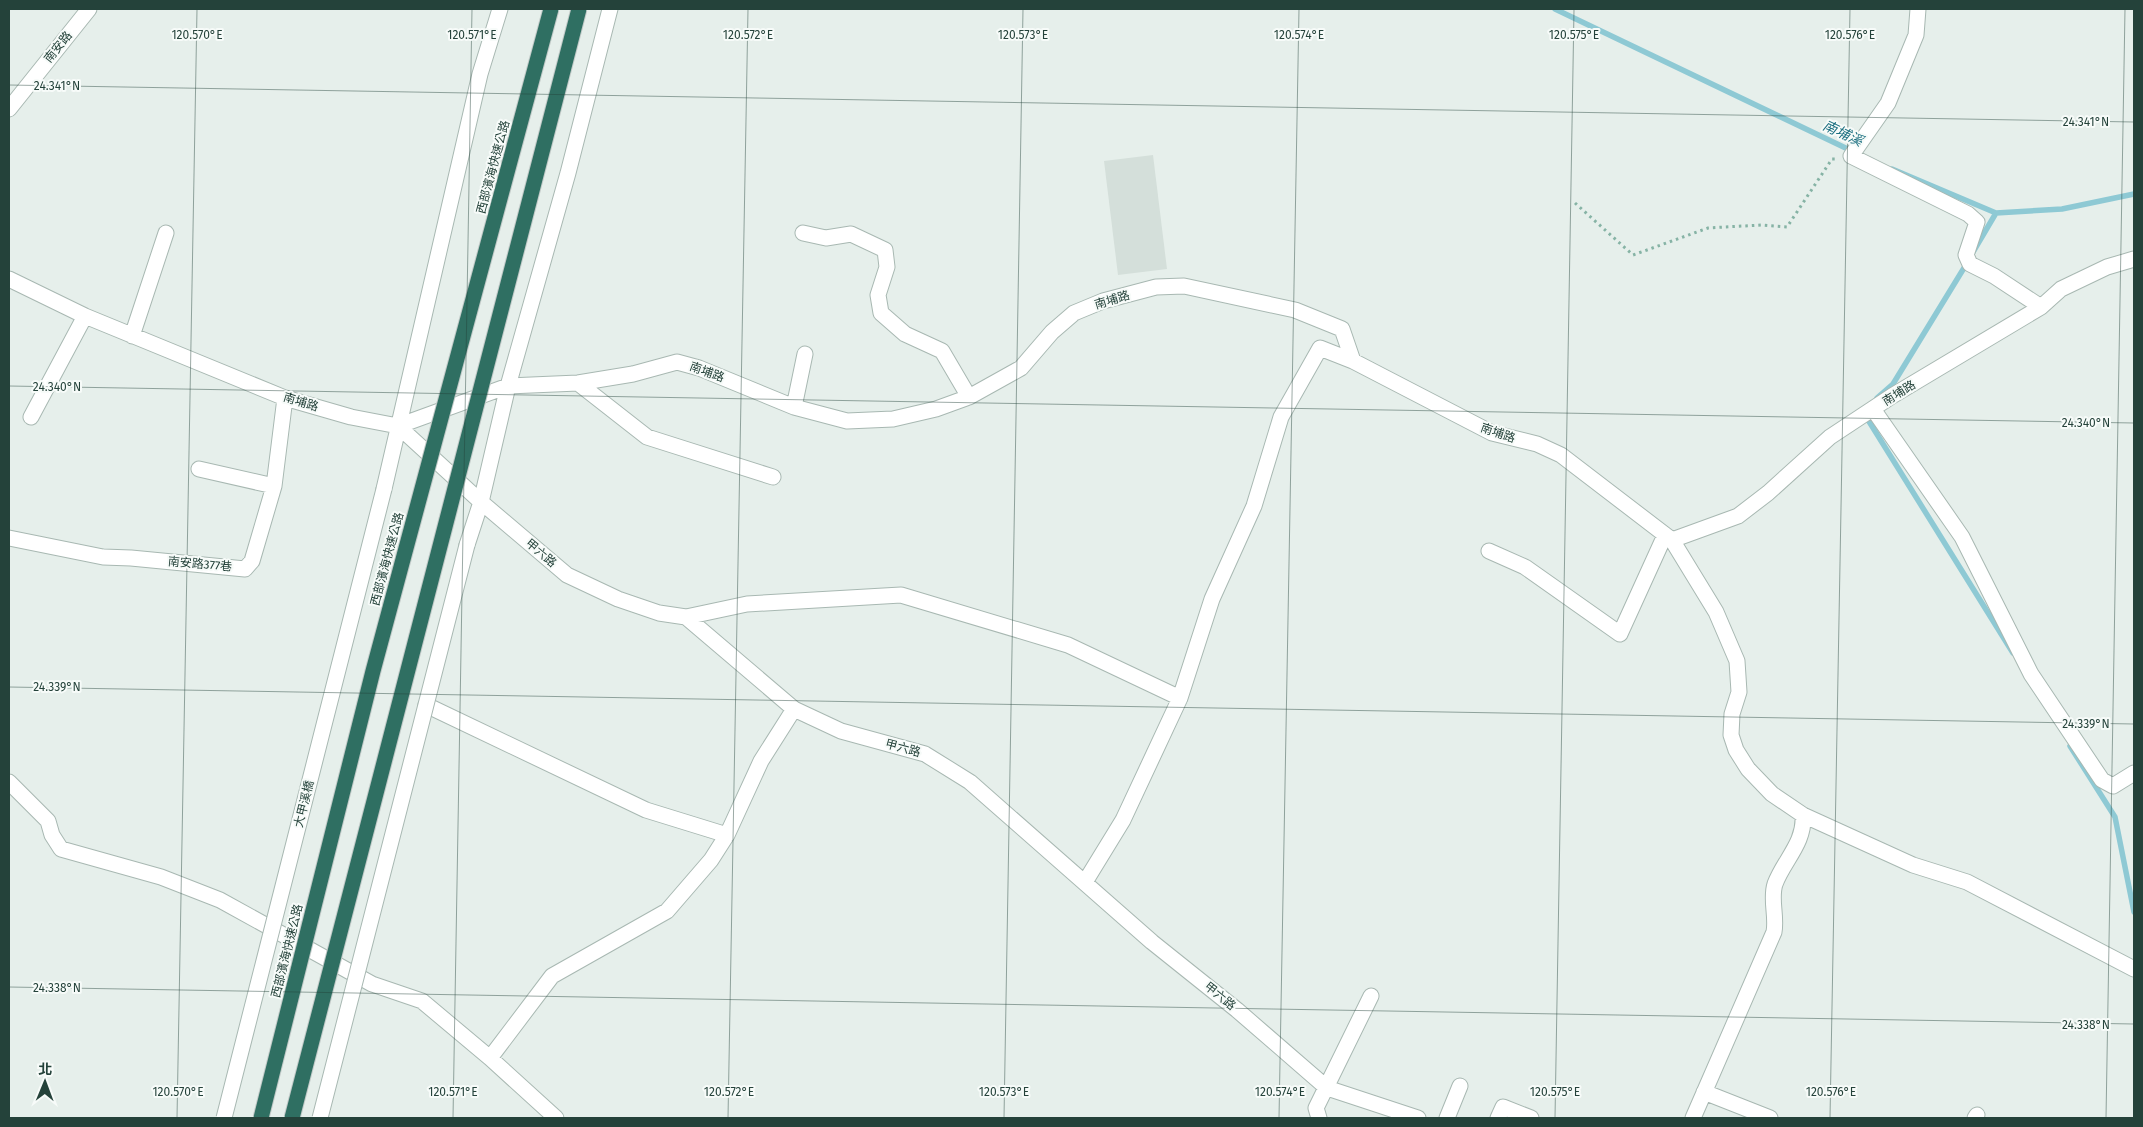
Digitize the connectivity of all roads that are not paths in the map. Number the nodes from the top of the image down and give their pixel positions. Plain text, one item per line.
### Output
1 (89, 9) edge
2 (500, 9) edge
3 (551, 9) edge
4 (579, 9) edge
5 (610, 9) edge
6 (1918, 9) edge
7 (9, 109) edge
8 (803, 233) dead end
9 (166, 234) dead end
10 (2134, 259) edge
11 (9, 279) edge
12 (2040, 306) junction
13 (85, 316) junction
14 (132, 336) junction
15 (805, 354) dead end
16 (1353, 361) junction
17 (578, 383) junction
18 (508, 386) junction
19 (969, 397) junction
20 (285, 398) junction
21 (794, 407) junction
22 (1873, 409) junction
23 (31, 417) dead end
24 (398, 426) junction
25 (199, 469) dead end
26 (773, 476) dead end
27 (274, 486) junction
28 (481, 502) junction
29 (1669, 537) junction
30 (9, 538) edge
31 (1489, 551) dead end
32 (686, 617) junction
33 (1180, 698) junction
34 (426, 705) junction
35 (794, 709) junction
36 (2134, 773) edge
37 (9, 782) edge
38 (1803, 815) junction
39 (727, 835) junction
40 (1085, 882) junction
41 (2134, 969) edge
42 (1371, 996) dead end
43 (490, 1058) junction
44 (1460, 1086) dead end
45 (1327, 1088) junction
46 (1704, 1092) junction
47 (224, 1118) edge
48 (261, 1118) edge
49 (292, 1118) edge
50 (320, 1118) edge
51 (556, 1118) edge
52 (1319, 1118) edge
53 (1418, 1118) edge
54 (1447, 1118) edge
55 (1498, 1118) edge
56 (1531, 1118) edge
57 (1693, 1118) edge
58 (1770, 1118) edge

1 - 7 street, 南安路
2 - 24 street, 大甲溪橋
3 - 48 highway, 西部濱海快速公路, bridge
4 - 49 highway, bridge
5 - 18 street
6 - 12 street
8 - 19 street
9 - 14 street
10 - 12 street, 南埔路
11 - 13 street, 南埔路
12 - 22 street, 南埔路
13 - 14 street, 南埔路
13 - 23 street
14 - 20 street, 南埔路
15 - 21 street
16 - 19 street, 南埔路
16 - 29 street, 南埔路
16 - 33 street
17 - 18 street, 南埔路
17 - 21 street, 南埔路
17 - 26 street
18 - 24 street, 南埔路
18 - 28 street
19 - 21 street, 南埔路
20 - 24 street, 南埔路
20 - 27 street, 南安路377巷
22 - 29 street, 南埔路
22 - 36 street
24 - 28 street, 甲六路
24 - 47 street, 大甲溪橋, bridge
25 - 27 street
27 - 30 street, 南安路377巷
28 - 32 street, 甲六路
28 - 34 street, bridge
29 - 31 street
29 - 38 street
32 - 33 street
32 - 35 street, 甲六路
33 - 40 street
34 - 39 street
34 - 50 street, bridge
35 - 39 street
35 - 40 street, 甲六路
37 - 43 street
38 - 41 street
38 - 46 street
39 - 43 street
40 - 45 street, 甲六路
42 - 45 street
43 - 51 street
44 - 54 street
45 - 52 street
45 - 53 street, 甲六路
46 - 57 street
46 - 58 street
55 - 56 street

